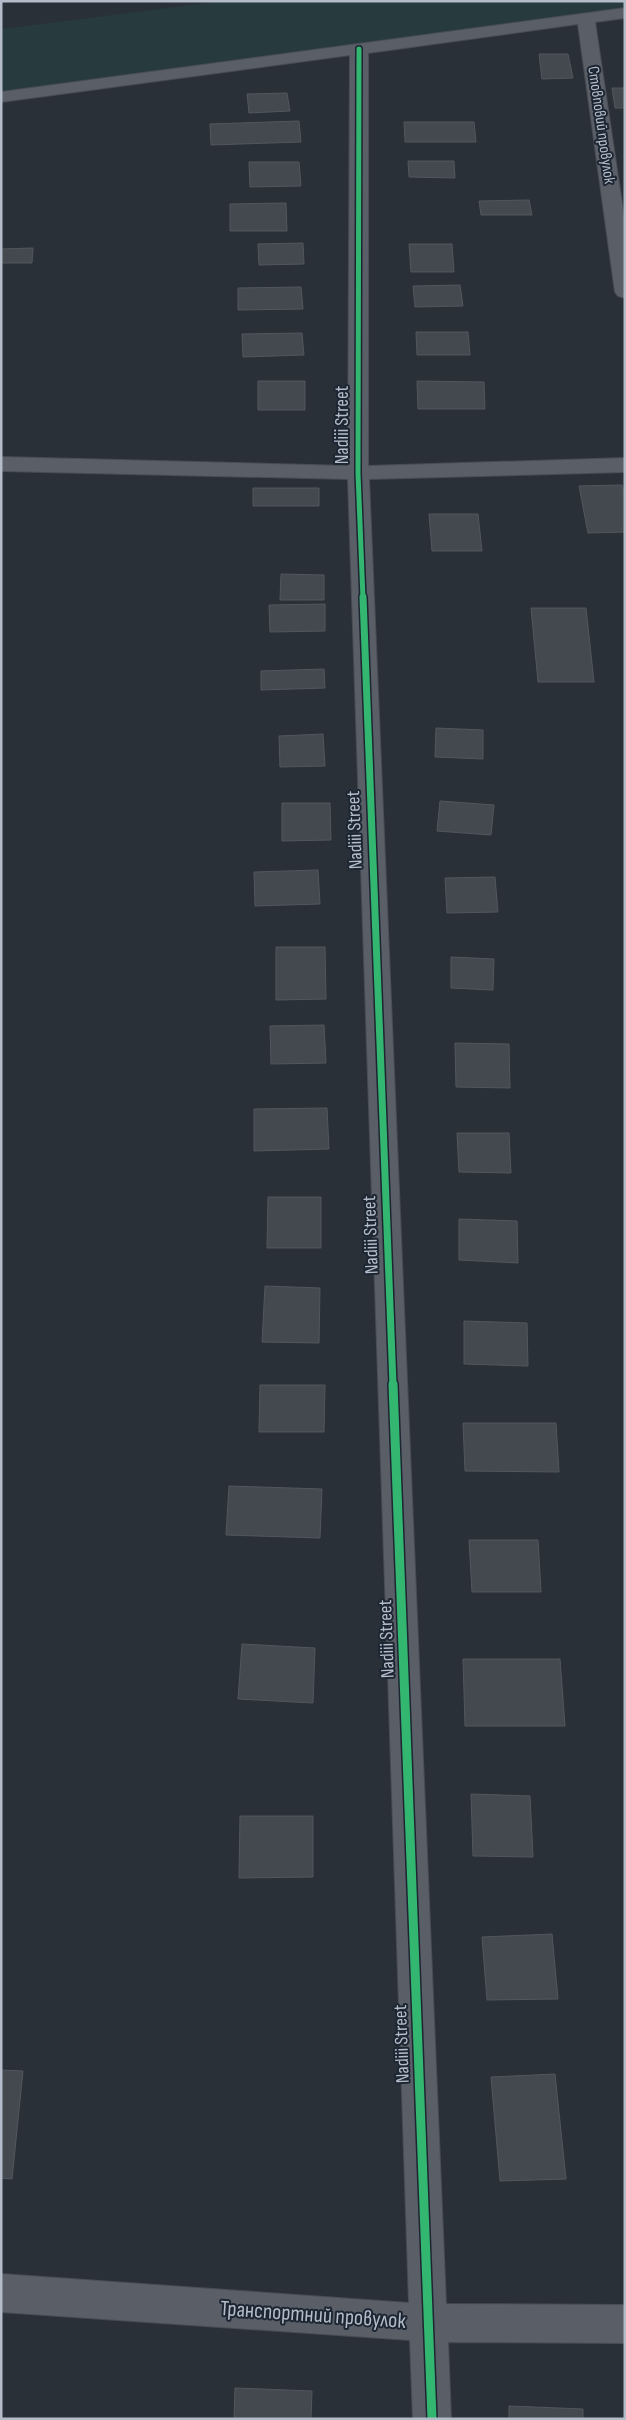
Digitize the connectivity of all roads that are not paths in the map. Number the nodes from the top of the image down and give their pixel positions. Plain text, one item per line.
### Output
1 (625, 13) edge
2 (586, 18) junction
3 (358, 49) junction
4 (1, 98) edge
5 (625, 292) edge
6 (1, 464) edge
7 (625, 465) edge
8 (358, 473) junction
9 (1, 2293) edge
10 (429, 2323) junction
11 (625, 2324) edge
12 (432, 2419) edge

1 - 2 street
2 - 3 street
2 - 5 street, Стовповий провулок
3 - 4 street
3 - 8 street, Nadiii Street
6 - 8 street
7 - 8 street
8 - 10 street, Nadiii Street
9 - 10 street, Транспортний провулок
10 - 11 street, Транспортний провулок
10 - 12 street, Nadiii Street

